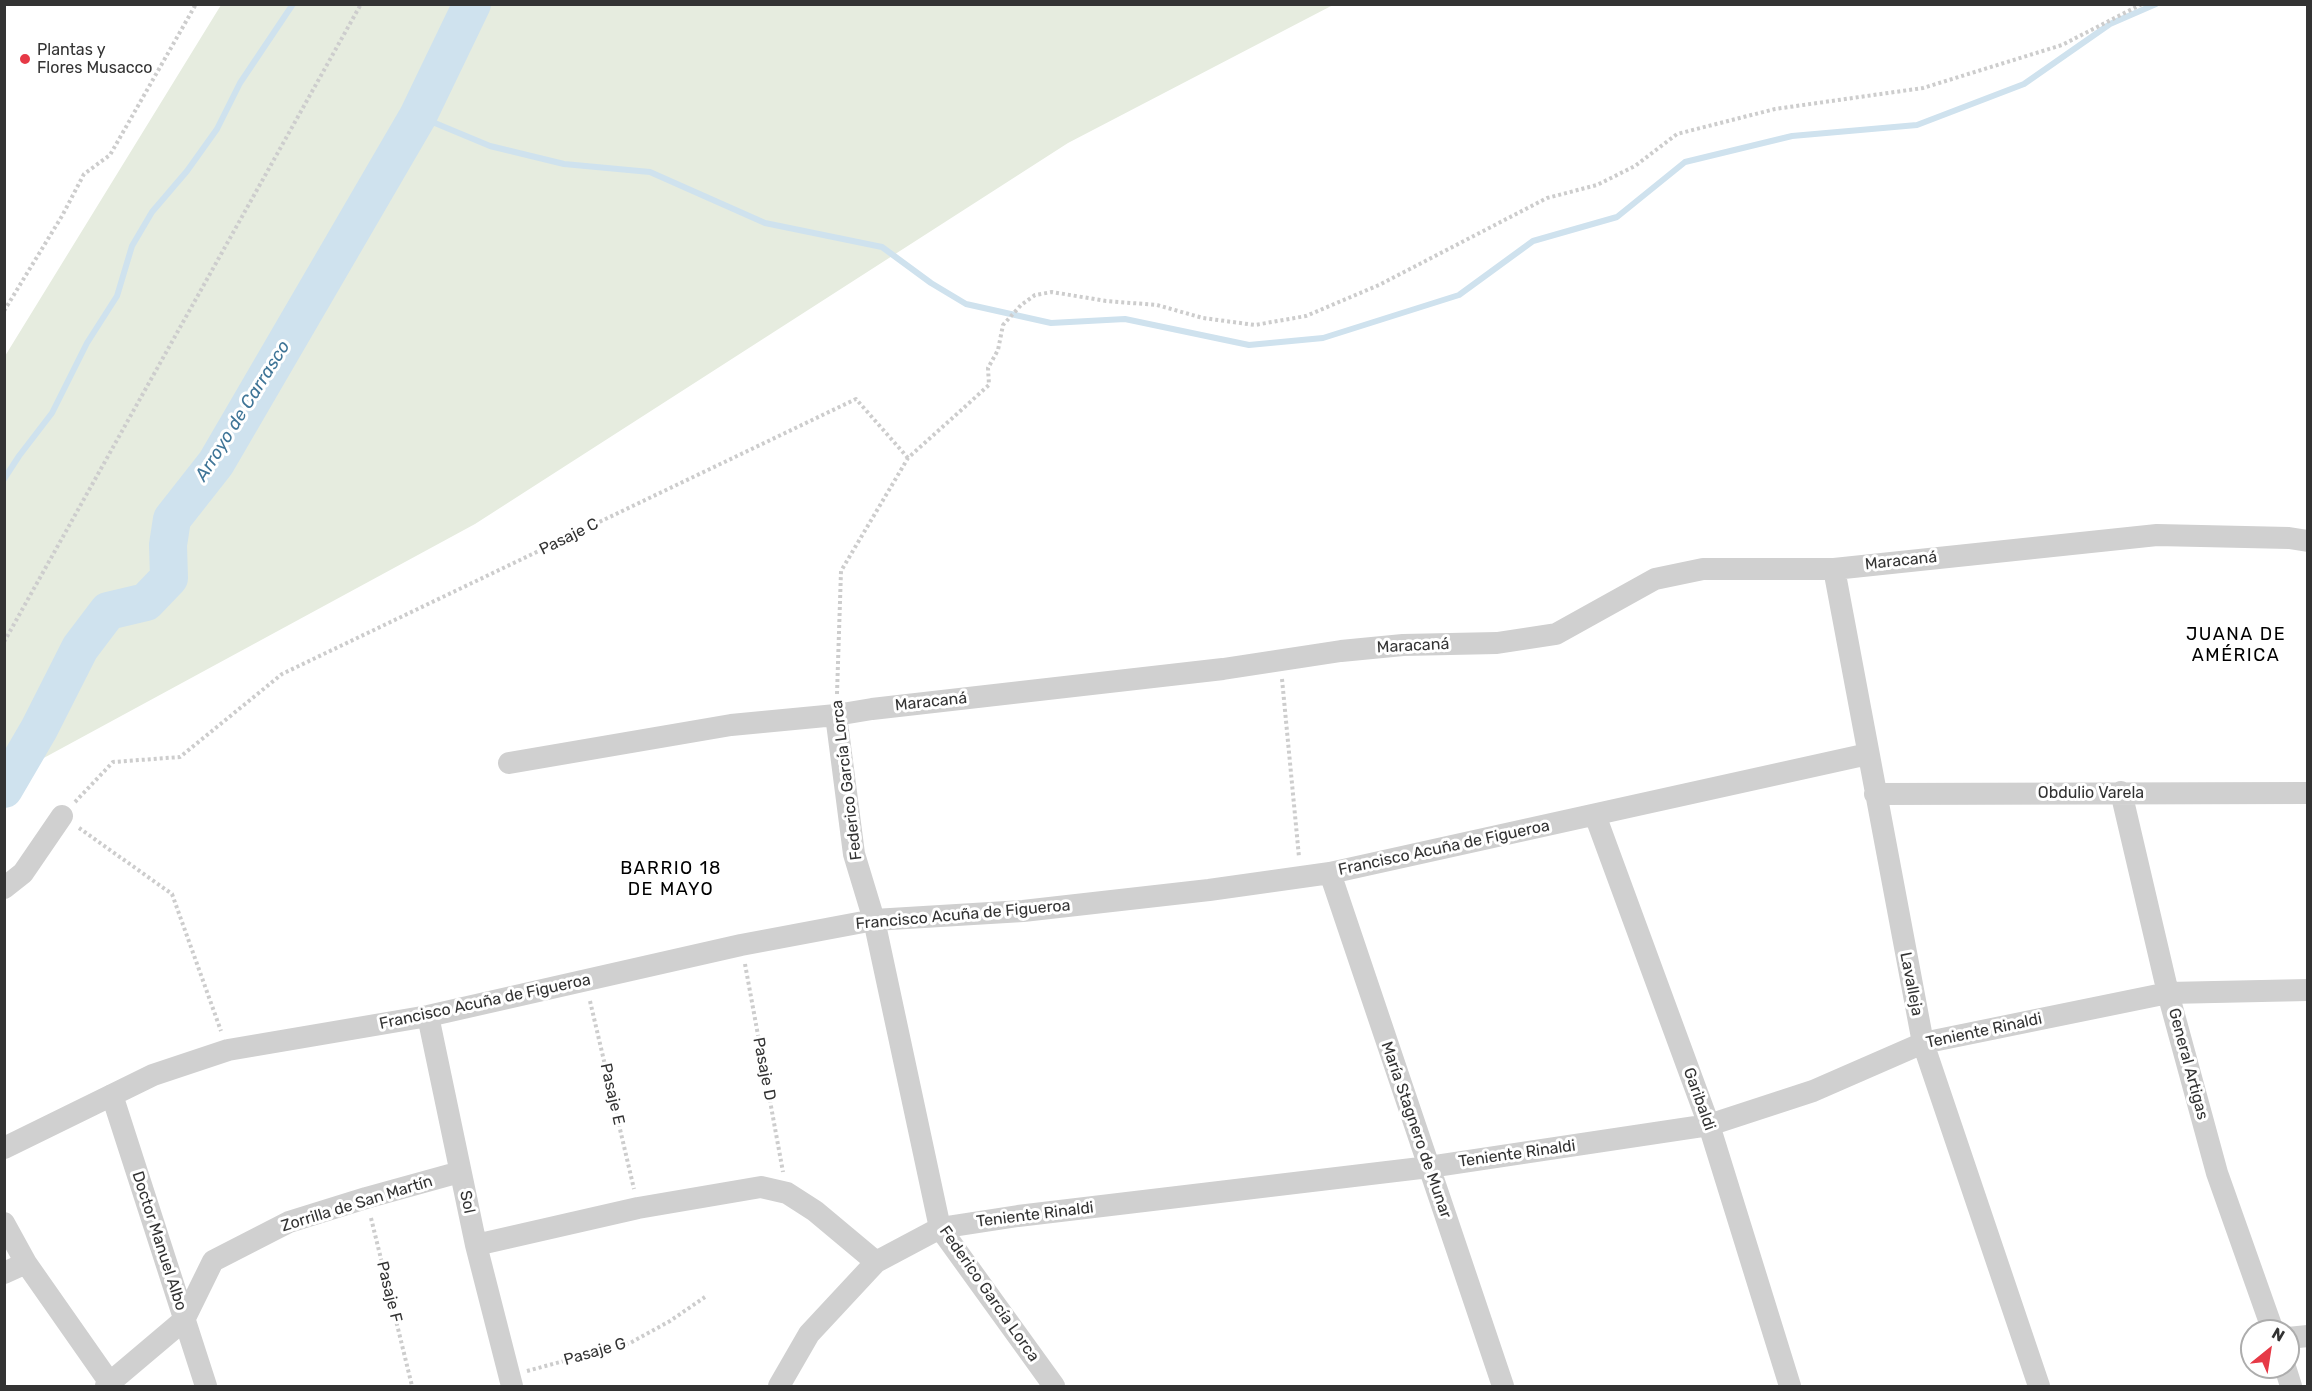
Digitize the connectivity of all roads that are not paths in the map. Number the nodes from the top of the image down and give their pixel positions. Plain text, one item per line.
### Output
1 (2307, 541) edge
2 (1834, 568) junction
3 (836, 715) junction
4 (1868, 754) junction
5 (509, 763) dead end
6 (2121, 792) junction
7 (2307, 793) edge
8 (1875, 794) junction
9 (1595, 815) junction
10 (62, 816) road end
11 (1330, 873) junction
12 (4, 888) edge
13 (874, 920) junction
14 (2307, 990) edge
15 (2168, 993) junction
16 (428, 1016) junction
17 (1923, 1042) junction
18 (112, 1095) junction
19 (1708, 1125) junction
20 (4, 1148) edge
21 (1429, 1167) junction
22 (460, 1173) junction
23 (4, 1223) edge
24 (939, 1228) junction
25 (476, 1245) junction
26 (876, 1262) junction
27 (26, 1263) junction
28 (4, 1273) edge
29 (2269, 1319) edge
30 (184, 1320) junction
31 (511, 1381) edge
32 (108, 1385) edge
33 (206, 1386) edge
34 (779, 1386) edge
35 (1054, 1386) edge
36 (1503, 1386) edge
37 (1790, 1386) edge
38 (2039, 1386) edge

1 - 2 street, Maracaná
2 - 3 street, Maracaná
2 - 4 street, Lavalleja
3 - 5 street, Maracaná
3 - 13 street, Federico García Lorca
4 - 8 street, Lavalleja
4 - 9 street, Francisco Acuña de Figueroa
6 - 7 street, Obdulio Varela
6 - 8 street, Obdulio Varela
6 - 15 street, General Artigas
8 - 17 street, Lavalleja
9 - 11 street, Francisco Acuña de Figueroa
9 - 19 street, Garibaldi
10 - 12 street
11 - 13 street, Francisco Acuña de Figueroa
11 - 21 street, María Stagnero de Munar
13 - 16 street, Francisco Acuña de Figueroa
13 - 24 street, Federico García Lorca
14 - 15 street, Teniente Rinaldi
15 - 17 street, Teniente Rinaldi
15 - 29 street, General Artigas
16 - 18 street, Francisco Acuña de Figueroa
16 - 22 street, Sol
17 - 19 street, Teniente Rinaldi
17 - 38 street, Lavalleja
18 - 20 street, Francisco Acuña de Figueroa
18 - 30 street, Doctor Manuel Albo
19 - 21 street, Teniente Rinaldi
19 - 37 street, Garibaldi
21 - 24 street, Teniente Rinaldi
21 - 36 street, María Stagnero de Munar
22 - 25 street, Sol
22 - 30 street, Zorrilla de San Martín
23 - 27 street
24 - 26 street, Teniente Rinaldi
24 - 35 street, Federico García Lorca
25 - 26 street
25 - 31 street, Sol
26 - 34 street, Teniente Rinaldi
27 - 28 street
27 - 32 street
30 - 32 street, Zorrilla de San Martín
30 - 33 street, Doctor Manuel Albo

